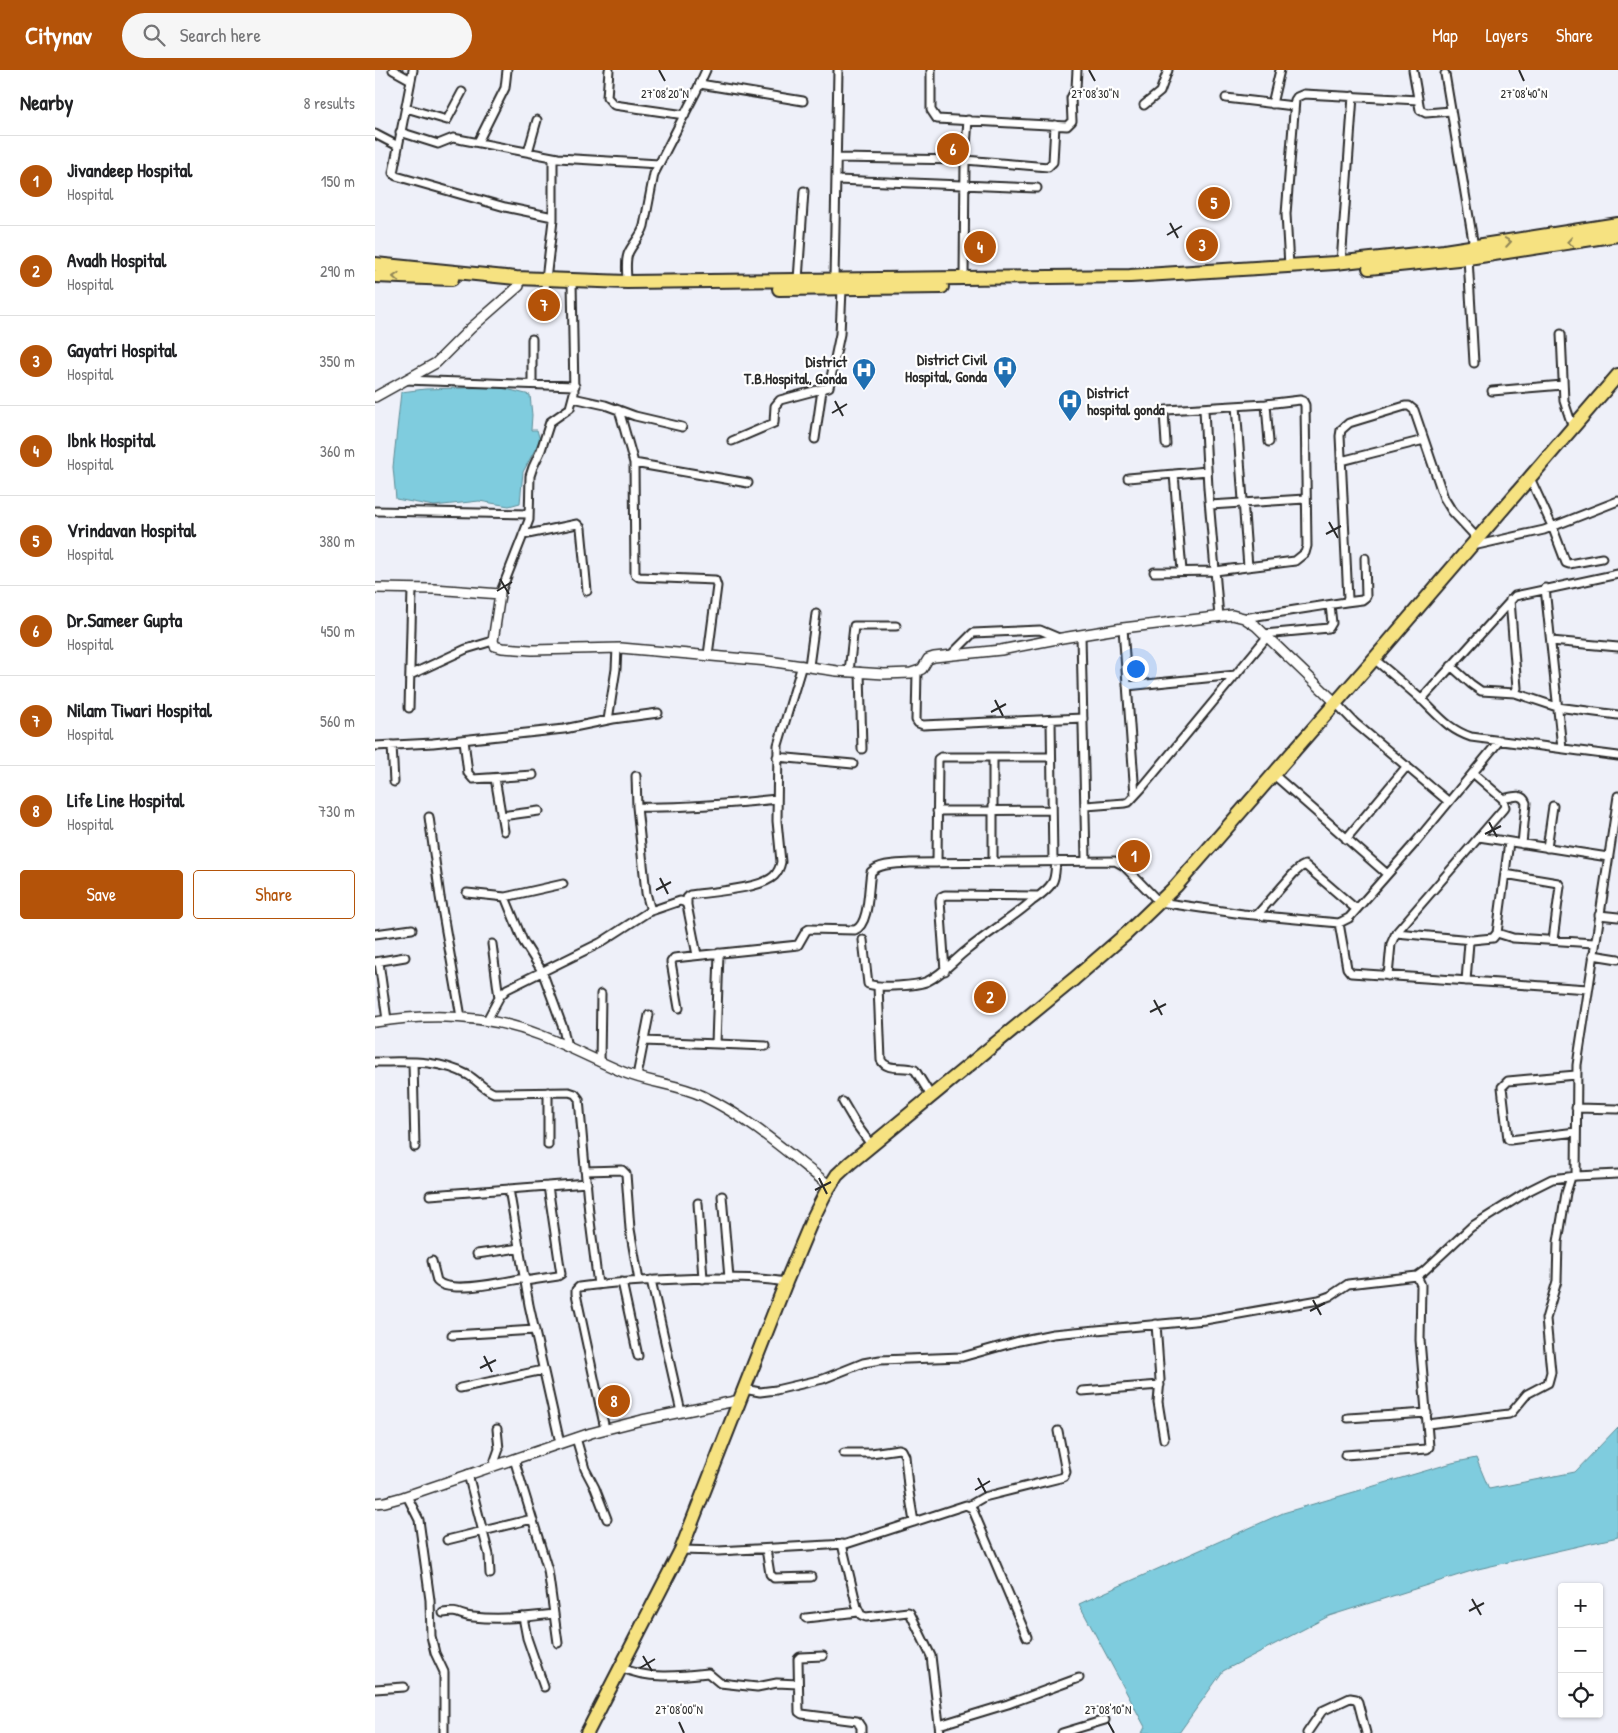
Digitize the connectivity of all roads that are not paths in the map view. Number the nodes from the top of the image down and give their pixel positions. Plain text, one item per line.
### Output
1 (393, 70) edge
2 (413, 70) edge
3 (507, 70) edge
4 (609, 70) edge
5 (706, 70) edge
6 (838, 70) edge
7 (931, 70) edge
8 (1077, 70) edge
9 (1168, 70) edge
10 (1281, 70) edge
11 (1413, 70) edge
12 (1445, 74) dead end
13 (411, 80) junction
14 (700, 84) junction
15 (462, 92) dead end
16 (1353, 96) junction
17 (1226, 98) dead end
18 (1418, 100) junction
19 (803, 101) dead end
20 (1272, 104) junction
21 (1145, 105) dead end
22 (1294, 106) junction
23 (406, 108) junction
24 (1451, 111) junction
25 (685, 115) junction
26 (537, 120) dead end
27 (968, 120) junction
28 (1055, 125) junction
29 (401, 132) junction
30 (375, 134) edge
31 (478, 142) junction
32 (398, 146) junction
33 (528, 152) junction
34 (553, 157) junction
35 (837, 158) junction
36 (965, 160) junction
37 (659, 164) junction
38 (837, 180) junction
39 (965, 185) junction
40 (1037, 188) dead end
41 (804, 191) dead end
42 (553, 217) junction
43 (1618, 224) edge
44 (1618, 235) edge
45 (1471, 253) junction
46 (1341, 262) junction
47 (375, 264) edge
48 (1289, 266) junction
49 (375, 276) edge
50 (965, 278) junction
51 (797, 280) junction
52 (627, 282) junction
53 (545, 284) junction
54 (838, 284) junction
55 (572, 285) junction
56 (519, 286) junction
57 (1561, 334) dead end
58 (532, 339) dead end
59 (1474, 363) dead end
60 (1618, 375) edge
61 (405, 380) junction
62 (532, 384) junction
63 (1563, 385) junction
64 (575, 386) junction
65 (822, 390) junction
66 (1492, 391) dead end
67 (375, 397) edge
68 (573, 398) junction
69 (1265, 404) junction
70 (1236, 406) junction
71 (1204, 408) junction
72 (619, 410) junction
73 (683, 427) dead end
74 (1573, 428) junction
75 (815, 439) dead end
76 (1424, 440) junction
77 (732, 441) dead end
78 (1269, 442) dead end
79 (1166, 444) dead end
80 (1341, 461) junction
81 (634, 463) junction
82 (1207, 471) junction
83 (1174, 474) junction
84 (1128, 478) dead end
85 (1530, 478) junction
86 (748, 483) dead end
87 (1305, 499) junction
88 (1618, 501) edge
89 (1243, 503) junction
90 (1209, 505) junction
91 (375, 511) edge
92 (529, 514) junction
93 (1552, 526) junction
94 (523, 535) junction
95 (1473, 543) junction
96 (1365, 558) dead end
97 (1602, 558) dead end
98 (1248, 567) junction
99 (1182, 571) junction
100 (1215, 571) junction
101 (1155, 572) dead end
102 (1618, 574) edge
103 (375, 588) edge
104 (1545, 588) junction
105 (412, 589) junction
106 (587, 591) dead end
107 (500, 594) junction
108 (1510, 600) junction
109 (1346, 602) junction
110 (1330, 605) junction
111 (816, 614) dead end
112 (1219, 616) junction
113 (1244, 618) junction
114 (896, 626) dead end
115 (1123, 628) junction
116 (1081, 635) junction
117 (1266, 636) junction
118 (1059, 638) junction
119 (493, 641) junction
120 (1551, 641) junction
121 (1618, 647) edge
122 (617, 648) junction
123 (709, 655) junction
124 (951, 655) junction
125 (1374, 659) junction
126 (805, 666) junction
127 (1451, 666) junction
128 (917, 671) junction
129 (849, 672) junction
130 (860, 672) junction
131 (410, 675) junction
132 (1236, 675) junction
133 (1127, 686) junction
134 (1515, 693) junction
135 (1421, 700) junction
136 (1335, 702) junction
137 (1557, 707) junction
138 (409, 708) dead end
139 (658, 713) dead end
140 (1618, 715) edge
141 (1083, 718) junction
142 (608, 720) junction
143 (1051, 720) junction
144 (464, 740) junction
145 (1500, 740) junction
146 (392, 745) junction
147 (375, 746) edge
148 (862, 748) dead end
149 (1562, 748) junction
150 (777, 756) junction
151 (1618, 756) edge
152 (993, 757) junction
153 (1051, 757) junction
154 (853, 764) dead end
155 (1407, 766) junction
156 (1473, 773) junction
157 (1273, 774) junction
158 (533, 775) dead end
159 (636, 776) dead end
160 (495, 778) junction
161 (394, 782) dead end
162 (1135, 795) junction
163 (1618, 796) edge
164 (777, 799) junction
165 (1503, 800) junction
166 (1449, 802) junction
167 (1086, 806) junction
168 (1553, 806) dead end
169 (637, 807) junction
170 (1052, 810) junction
171 (539, 811) dead end
172 (937, 811) junction
173 (993, 811) junction
174 (501, 816) junction
175 (429, 817) dead end
176 (1616, 821) edge
177 (504, 831) dead end
178 (1479, 837) junction
179 (1346, 839) junction
180 (1509, 842) junction
181 (1522, 844) junction
182 (1547, 848) junction
183 (1608, 857) junction
184 (1086, 860) junction
185 (1054, 861) junction
186 (993, 862) junction
187 (937, 863) junction
188 (1387, 874) junction
189 (1505, 874) junction
190 (563, 884) dead end
191 (467, 893) dead end
192 (1039, 896) junction
193 (505, 897) junction
194 (1159, 902) junction
195 (687, 905) junction
196 (1356, 909) junction
197 (651, 911) junction
198 (1599, 914) junction
199 (1257, 916) junction
200 (1618, 917) edge
201 (1339, 923) junction
202 (413, 929) dead end
203 (1396, 933) junction
204 (1497, 933) junction
205 (375, 934) edge
206 (863, 940) dead end
207 (1472, 940) junction
208 (1553, 940) junction
209 (1594, 943) junction
210 (492, 944) dead end
211 (719, 953) junction
212 (697, 954) junction
213 (1593, 955) junction
214 (405, 957) dead end
215 (1618, 959) edge
216 (377, 962) edge
217 (542, 971) junction
218 (945, 971) junction
219 (1388, 976) junction
220 (1466, 981) junction
221 (879, 986) junction
222 (1588, 989) junction
223 (601, 994) dead end
224 (499, 998) junction
225 (679, 1008) dead end
226 (649, 1015) dead end
227 (461, 1017) junction
228 (387, 1020) junction
229 (487, 1020) junction
230 (375, 1022) edge
231 (644, 1041) junction
232 (716, 1044) junction
233 (766, 1046) dead end
234 (567, 1047) junction
235 (375, 1062) edge
236 (413, 1062) junction
237 (601, 1062) junction
238 (1577, 1075) junction
239 (637, 1076) junction
240 (547, 1092) junction
241 (931, 1096) junction
242 (843, 1102) dead end
243 (1576, 1108) junction
244 (1618, 1109) edge
245 (1576, 1132) junction
246 (548, 1145) dead end
247 (872, 1146) junction
248 (415, 1147) dead end
249 (585, 1171) junction
250 (1618, 1174) edge
251 (1574, 1176) junction
252 (587, 1183) junction
253 (547, 1186) junction
254 (830, 1186) junction
255 (509, 1189) junction
256 (430, 1195) dead end
257 (722, 1196) dead end
258 (698, 1203) dead end
259 (520, 1248) junction
260 (477, 1254) dead end
261 (432, 1261) dead end
262 (1417, 1276) junction
263 (703, 1278) junction
264 (729, 1278) junction
265 (525, 1279) junction
266 (651, 1280) junction
267 (639, 1281) junction
268 (621, 1282) junction
269 (786, 1282) junction
270 (598, 1284) junction
271 (1156, 1324) junction
272 (535, 1330) junction
273 (452, 1335) dead end
274 (638, 1356) dead end
275 (543, 1370) junction
276 (1160, 1385) junction
277 (460, 1388) dead end
278 (1082, 1391) dead end
279 (742, 1394) junction
280 (681, 1412) junction
281 (1427, 1413) junction
282 (1348, 1418) dead end
283 (1428, 1424) junction
284 (497, 1429) dead end
285 (605, 1429) junction
286 (1058, 1431) dead end
287 (576, 1438) junction
288 (1164, 1438) dead end
289 (560, 1443) junction
290 (844, 1453) dead end
291 (1345, 1455) dead end
292 (515, 1459) junction
293 (493, 1466) junction
294 (468, 1474) junction
295 (407, 1496) junction
296 (375, 1502) edge
297 (969, 1505) junction
298 (532, 1518) junction
299 (607, 1520) dead end
300 (914, 1522) junction
301 (481, 1532) junction
302 (447, 1540) dead end
303 (843, 1544) junction
304 (766, 1549) junction
305 (681, 1550) junction
306 (489, 1574) dead end
307 (811, 1577) dead end
308 (859, 1612) junction
309 (443, 1613) dead end
310 (554, 1614) junction
311 (523, 1618) junction
312 (806, 1618) dead end
313 (1027, 1637) dead end
314 (558, 1643) dead end
315 (823, 1656) dead end
316 (621, 1668) junction
317 (1079, 1678) dead end
318 (798, 1684) junction
319 (404, 1687) dead end
320 (544, 1687) dead end
321 (375, 1689) edge
322 (1105, 1720) dead end
323 (939, 1724) junction
324 (443, 1733) edge
325 (587, 1733) edge
326 (861, 1733) edge
327 (940, 1733) edge
328 (1062, 1733) edge
329 (1307, 1733) edge
330 (1366, 1733) edge

1 - 13 street
2 - 13 street
3 - 31 street
4 - 25 street
5 - 14 street
6 - 35 street
7 - 27 street
8 - 28 street
9 - 21 street
10 - 20 street
11 - 18 street
12 - 24 street
13 - 23 street
14 - 19 street
14 - 25 street
15 - 23 street
16 - 18 street
16 - 22 street
16 - 46 street
17 - 20 street
18 - 24 street
20 - 22 street
22 - 48 street
23 - 29 street
24 - 45 street
25 - 37 street
26 - 33 street
27 - 28 street
27 - 36 street
28 - 36 street
29 - 31 street
29 - 32 street
30 - 32 street
31 - 33 street
32 - 42 street
33 - 34 street
34 - 37 street
34 - 42 street
35 - 36 street
35 - 38 street
36 - 39 street
37 - 52 street
38 - 39 street
38 - 54 street
39 - 40 street
39 - 50 street
41 - 51 street
42 - 53 street
45 -> 43 highway
44 -> 45 highway
45 - 46 highway
45 - 54 highway
45 - 59 street
46 - 48 highway
47 - 53 highway
48 - 50 highway
56 -> 49 highway
50 - 54 highway
51 - 52 highway
51 - 54 highway
52 - 55 highway
53 - 55 highway
53 - 56 highway
54 - 55 highway
54 - 65 street
55 - 64 street
56 - 61 street
57 - 63 street
58 - 62 street
60 - 74 highway
61 - 62 street
61 - 67 street
62 - 64 street
63 - 66 street
63 - 74 street
64 - 68 street
65 - 75 street
65 - 77 street
68 - 72 street
68 - 92 street
69 - 70 street
69 - 78 street
69 - 87 street
70 - 71 street
70 - 89 street
71 - 79 street
71 - 82 street
72 - 73 street
72 - 81 street
74 - 85 highway
76 - 80 street
76 - 80 street
76 - 95 street
80 - 109 street
81 - 86 street
81 - 123 street
82 - 83 street
82 - 90 street
83 - 84 street
83 - 99 street
85 - 93 street
85 - 95 highway
87 - 89 street
87 - 98 street
88 - 93 street
89 - 90 street
89 - 98 street
90 - 100 street
91 - 92 street
92 - 94 street
93 - 95 street
93 - 97 street
94 - 106 street
94 - 107 street
95 - 125 highway
96 - 109 street
98 - 100 street
99 - 100 street
99 - 101 street
100 - 112 street
102 - 104 street
103 - 105 street
104 - 108 street
104 - 120 street
105 - 107 street
105 - 131 street
107 - 119 street
108 - 127 street
108 - 134 street
109 - 110 street
110 - 113 street
110 - 117 street
111 - 126 street
112 - 113 street
112 - 115 street
113 - 117 street
114 - 129 street
115 - 116 street
115 - 133 street
116 - 118 street
116 - 141 street
117 - 132 street
117 - 136 street
118 - 124 street
118 - 124 street
119 - 122 street
119 - 131 street
120 - 121 street
120 - 137 street
122 - 123 street
122 - 142 street
123 - 126 street
124 - 128 street
125 - 135 street
125 - 136 highway
126 - 129 street
126 - 150 street
127 - 134 street
127 - 135 street
128 - 130 street
128 - 143 street
129 - 130 street
130 - 148 street
131 - 138 street
132 - 133 street
132 - 162 street
133 - 162 street
134 - 137 street
135 - 145 street
136 - 155 street
136 - 157 highway
137 - 140 street
137 - 149 street
139 - 142 street
141 - 143 street
141 - 167 street
142 - 144 street
143 - 153 street
144 - 146 street
144 - 160 street
145 - 149 street
145 - 156 street
146 - 147 street
146 - 161 street
149 - 151 street
150 - 154 street
150 - 164 street
152 - 153 street
152 - 172 street
152 - 173 street
153 - 170 street
155 - 166 street
155 - 179 street
156 - 165 street
156 - 166 street
157 - 179 street
157 - 194 highway
158 - 160 street
159 - 169 street
160 - 174 street
162 - 167 street
163 - 176 street
164 - 169 street
164 - 195 street
165 - 178 street
165 - 181 street
166 - 188 street
167 - 184 street
168 - 182 street
169 - 197 street
170 - 173 street
170 - 185 street
171 - 174 street
172 - 173 street
172 - 187 street
173 - 186 street
174 - 177 street
175 - 227 street
176 - 183 street
178 - 180 street
178 - 203 street
179 - 188 street
180 - 181 street
180 - 189 street
181 - 182 street
182 - 183 street
183 - 198 street
184 - 185 street
184 - 194 street
185 - 186 street
185 - 192 street
186 - 187 street
187 - 211 street
188 - 196 street
189 - 204 street
189 - 208 street
190 - 193 street
191 - 193 street
192 - 218 street
192 - 218 street
193 - 217 street
194 - 199 street
194 - 241 highway
195 - 197 street
195 - 212 street
196 - 199 street
196 - 201 street
197 - 217 street
198 - 200 street
198 - 209 street
199 - 201 street
201 - 219 street
202 - 205 street
203 - 207 street
203 - 219 street
204 - 207 street
204 - 208 street
206 - 221 street
207 - 220 street
208 - 209 street
209 - 213 street
210 - 224 street
211 - 212 street
211 - 232 street
212 - 225 street
213 - 215 street
213 - 222 street
214 - 216 street
216 - 228 street
217 - 224 street
217 - 234 street
218 - 221 street
219 - 220 street
220 - 222 street
221 - 241 street
222 - 238 street
223 - 237 street
224 - 229 street
226 - 231 street
227 - 228 street
227 - 229 street
228 - 230 street
229 - 234 street
231 - 232 street
231 - 239 street
232 - 233 street
234 - 237 street
235 - 236 street
236 - 240 street
236 - 248 street
237 - 239 street
238 - 243 street
238 - 245 street
239 - 254 street
240 - 246 street
240 - 249 street
241 - 247 highway
242 - 247 street
243 - 244 street
243 - 245 street
245 - 251 street
247 - 254 highway
249 - 252 street
249 - 267 street
250 - 251 street
251 - 262 street
251 - 283 street
252 - 253 street
252 - 270 street
253 - 255 street
253 - 265 street
254 - 269 highway
255 - 256 street
255 - 259 street
257 - 264 street
258 - 263 street
259 - 260 street
259 - 265 street
261 - 265 street
262 - 271 street
262 - 281 street
263 - 264 street
263 - 266 street
264 - 269 street
265 - 272 street
266 - 267 street
266 - 280 street
267 - 268 street
268 - 270 street
268 - 274 street
269 - 279 highway
270 - 285 street
271 - 276 street
271 - 279 street
272 - 273 street
272 - 275 street
275 - 277 street
275 - 289 street
276 - 278 street
276 - 288 street
279 - 280 street
279 - 305 highway
280 - 285 street
281 - 282 street
281 - 283 street
283 - 291 street
284 - 293 street
285 - 287 street
286 - 297 street
287 - 289 street
287 - 299 street
289 - 292 street
290 - 300 street
292 - 293 street
292 - 298 street
293 - 294 street
294 - 295 street
294 - 301 street
295 - 296 street
295 - 324 street
297 - 300 street
297 - 313 street
298 - 301 street
298 - 310 street
300 - 303 street
301 - 302 street
301 - 306 street
303 - 304 street
303 - 308 street
304 - 305 street
304 - 307 street
305 - 316 highway
308 - 312 street
308 - 323 street
309 - 311 street
310 - 311 street
310 - 314 street
311 - 320 street
315 - 318 street
316 - 318 street
316 - 325 highway
317 - 323 street
318 - 326 street
319 - 321 street
322 - 328 street
323 - 327 street
329 - 330 street

